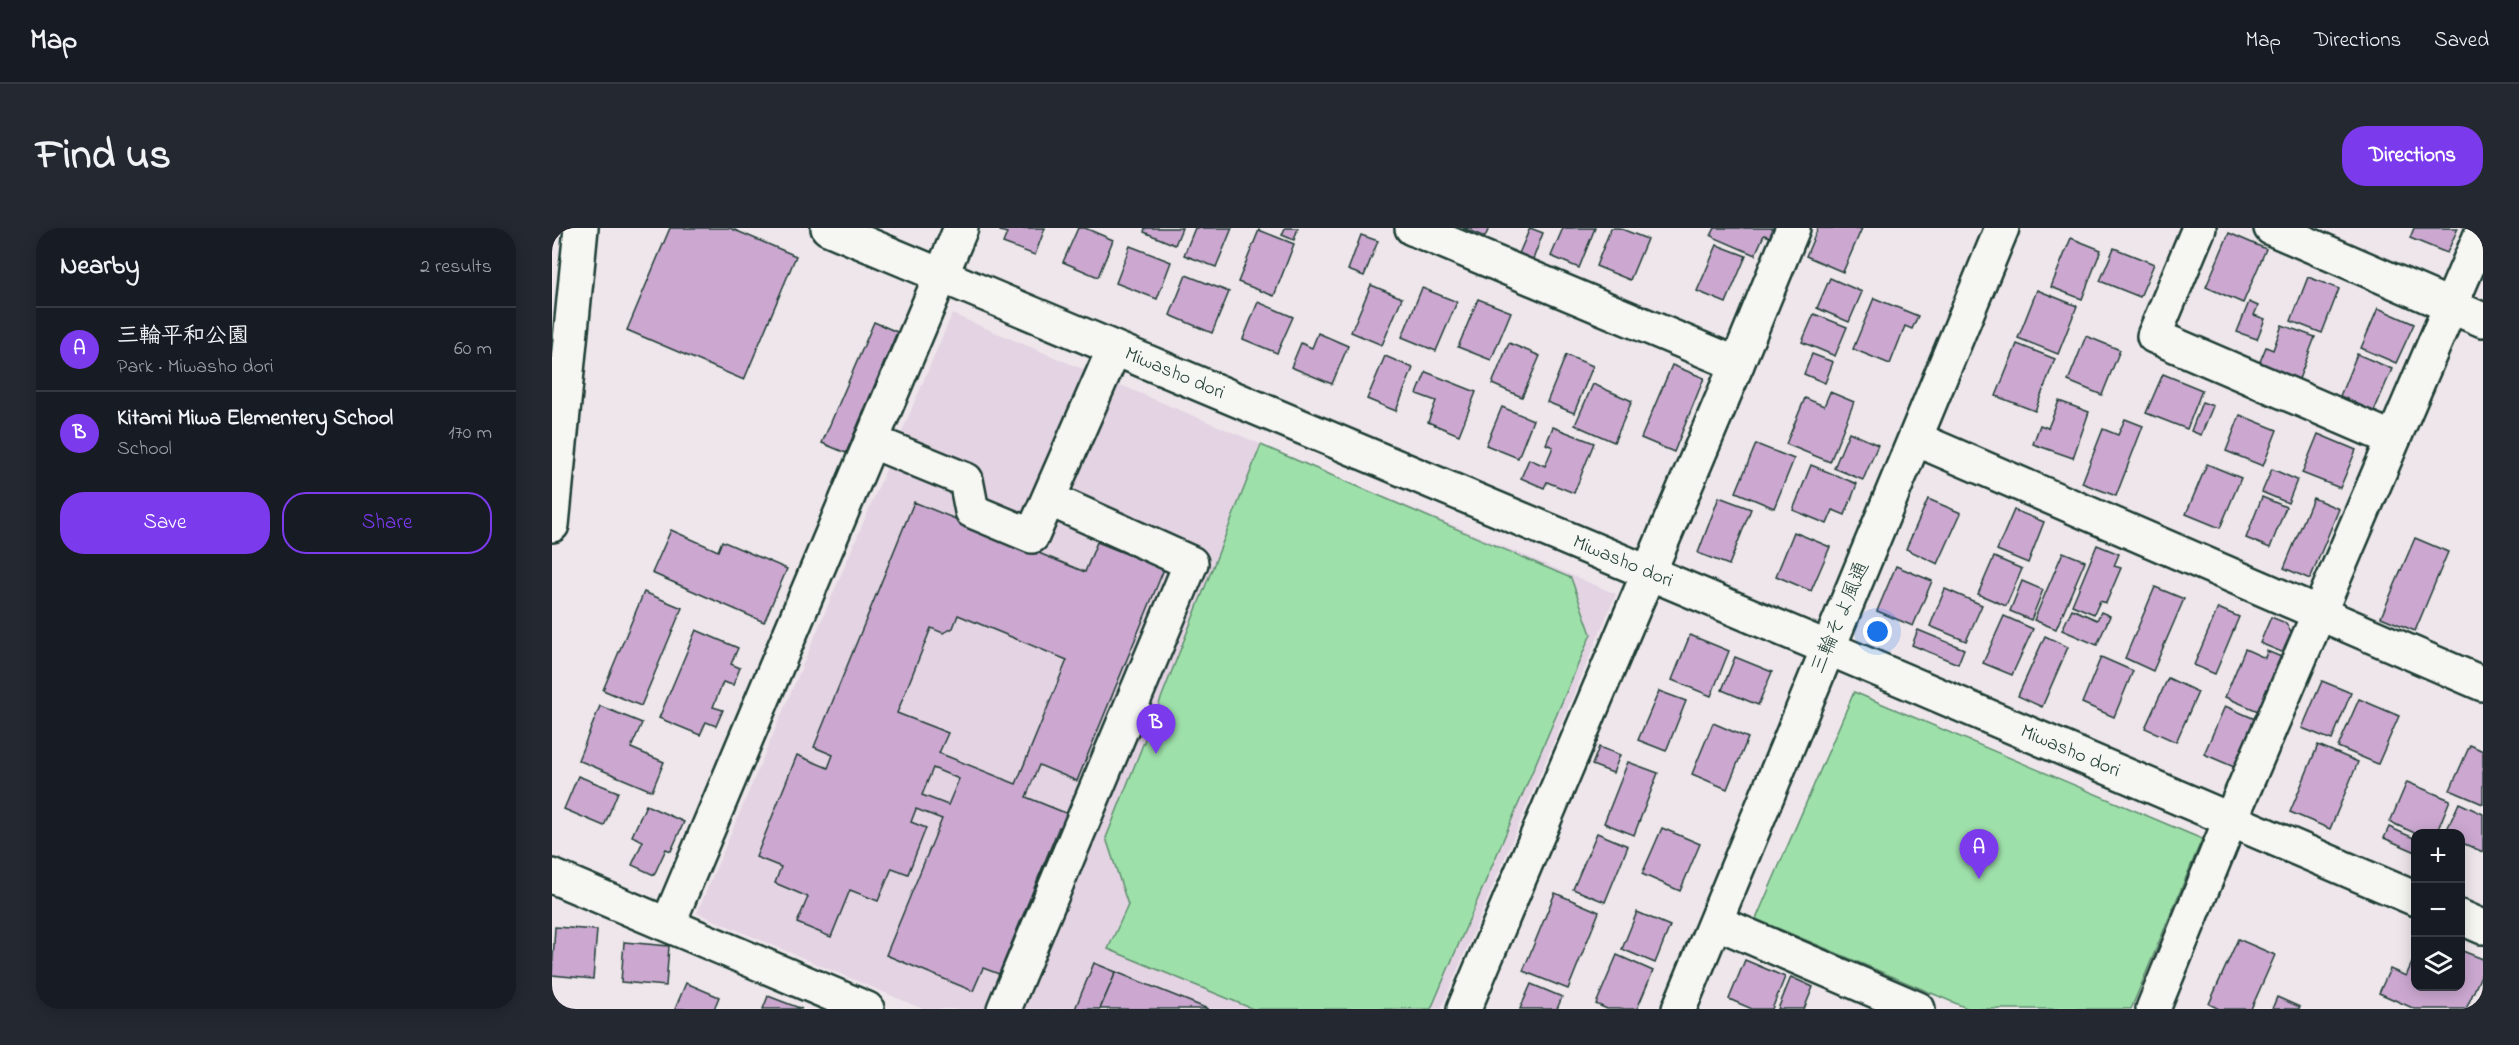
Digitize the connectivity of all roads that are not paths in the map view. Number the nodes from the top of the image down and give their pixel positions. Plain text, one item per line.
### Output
1 (581, 228) edge
2 (828, 228) edge
3 (961, 228) edge
4 (1412, 228) edge
5 (1793, 228) edge
6 (2002, 228) edge
7 (2199, 228) edge
8 (2271, 228) edge
9 (2483, 230) edge
10 (941, 276) junction
11 (2450, 306) junction
12 (2483, 320) edge
13 (1114, 349) junction
14 (1737, 364) junction
15 (1916, 439) junction
16 (2393, 439) junction
17 (871, 441) junction
18 (1048, 499) junction
19 (552, 525) edge
20 (1649, 573) junction
21 (2319, 613) junction
22 (1828, 648) junction
23 (2483, 684) edge
24 (2230, 821) junction
25 (552, 876) edge
26 (2411, 897) edge
27 (2465, 919) edge
28 (1716, 922) junction
29 (668, 924) junction
30 (2483, 927) edge
31 (847, 1005) edge
32 (1004, 1009) edge
33 (1464, 1009) edge
34 (1679, 1009) edge
35 (1918, 1009) edge
36 (2152, 1009) edge

1 - 19 street
2 - 10 street, Miwasho dori
3 - 10 street
4 - 14 street
5 - 14 street
6 - 15 street, 三輪そよ風通
7 - 16 street
8 - 11 street
9 - 11 street
10 - 13 street, Miwasho dori
10 - 17 street
11 - 12 street
11 - 16 street
13 - 18 street
13 - 20 street, Miwasho dori
14 - 20 street
15 - 21 street
15 - 22 street, 三輪そよ風通
16 - 21 street
17 - 18 street
17 - 29 street
18 - 32 street
20 - 22 street, Miwasho dori
20 - 33 street
21 - 23 street
21 - 24 street
22 - 24 street, Miwasho dori
22 - 28 street, 三輪そよ風通
24 - 26 street, Miwasho dori
24 - 36 street
25 - 29 street
27 - 30 street
28 - 34 street, 三輪そよ風通
28 - 35 street
29 - 31 street

